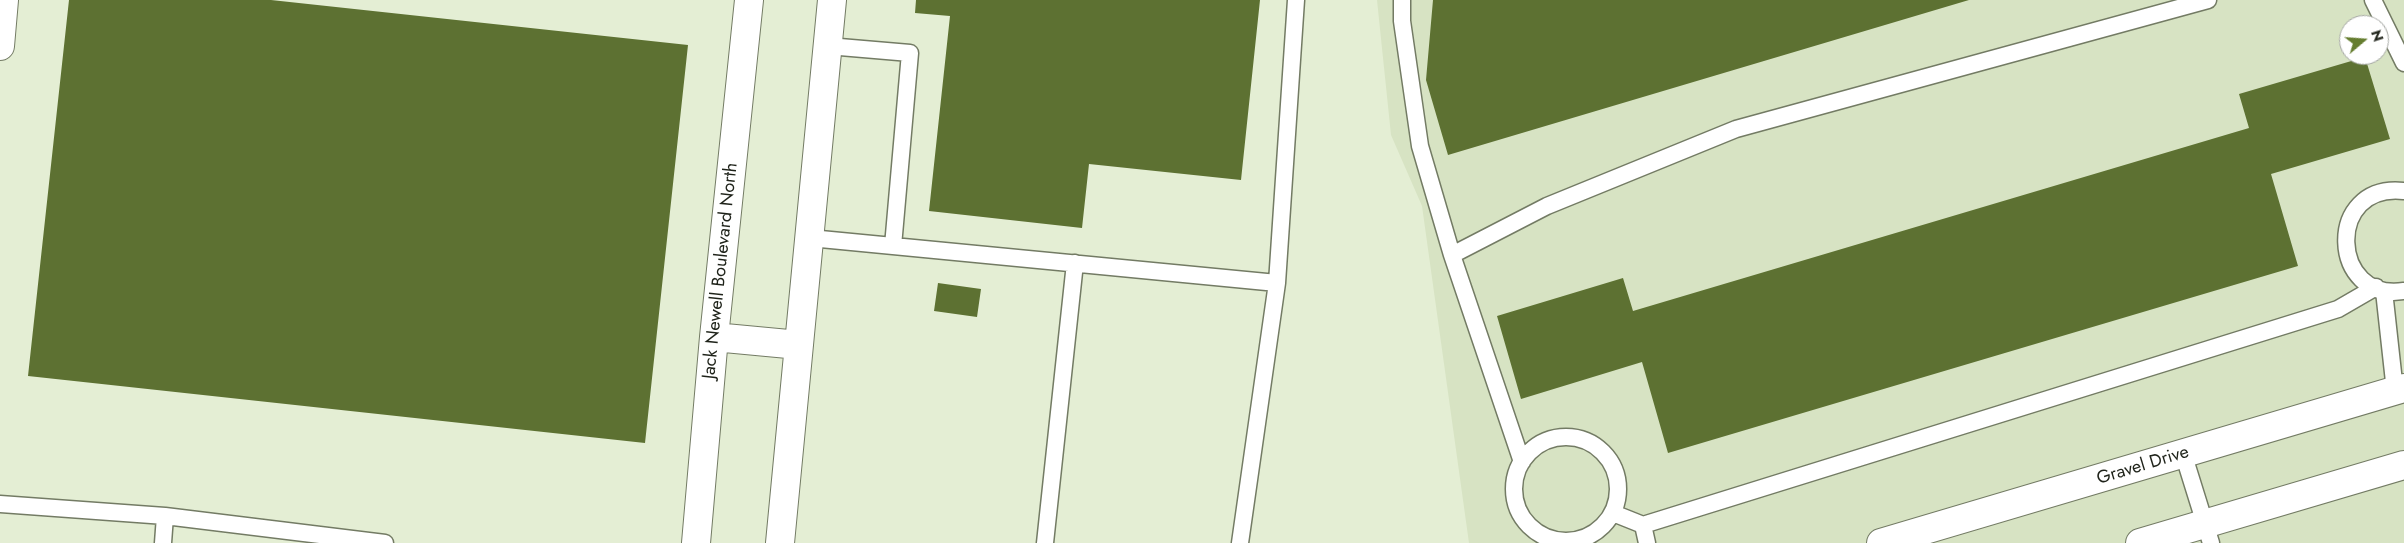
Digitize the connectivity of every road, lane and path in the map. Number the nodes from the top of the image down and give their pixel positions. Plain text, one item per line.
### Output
1 (4, 0) edge
2 (749, 0) edge
3 (832, 0) edge
4 (1296, 0) edge
5 (1402, 0) edge
6 (2208, 0) edge
7 (2373, 0) edge
8 (0, 46) edge
9 (828, 46) junction
10 (2404, 63) edge
11 (2404, 191) edge
12 (810, 238) junction
13 (892, 246) junction
14 (1452, 255) junction
15 (1075, 263) junction
16 (1277, 283) junction
17 (2380, 289) junction
18 (2404, 291) edge
19 (714, 337) junction
20 (799, 345) junction
21 (2400, 389) edge
22 (2183, 454) junction
23 (1522, 462) junction
24 (2404, 465) edge
25 (0, 504) edge
26 (1613, 513) junction
27 (165, 516) junction
28 (1643, 525) junction
29 (2208, 533) edge
30 (162, 543) edge
31 (385, 543) edge
32 (696, 543) edge
33 (780, 543) edge
34 (1045, 543) edge
35 (1240, 543) edge
36 (1648, 543) edge
37 (1882, 543) edge
38 (2140, 543) edge

1 - 8 street
2 - 19 street, Jack Newell Boulevard North
3 - 9 street
4 - 16 lane
5 - 14 lane
6 - 14 lane
7 - 10 lane
9 - 12 street
9 - 13 lane
11 - 17 lane
12 - 13 lane
12 - 20 street
13 - 15 lane
14 - 23 lane
15 - 16 lane
15 - 34 lane
16 - 35 lane
17 - 18 lane
17 - 21 lane
17 - 28 lane
19 - 20 street
19 - 32 street, Jack Newell Boulevard North
20 - 33 street
21 - 22 street, Gravel Drive
22 - 29 lane
22 - 37 street, Gravel Drive
23 - 26 lane
23 - 26 lane
24 - 29 street
25 - 27 lane
26 - 28 lane
27 - 30 lane
27 - 31 lane
28 - 36 lane
29 - 38 street

